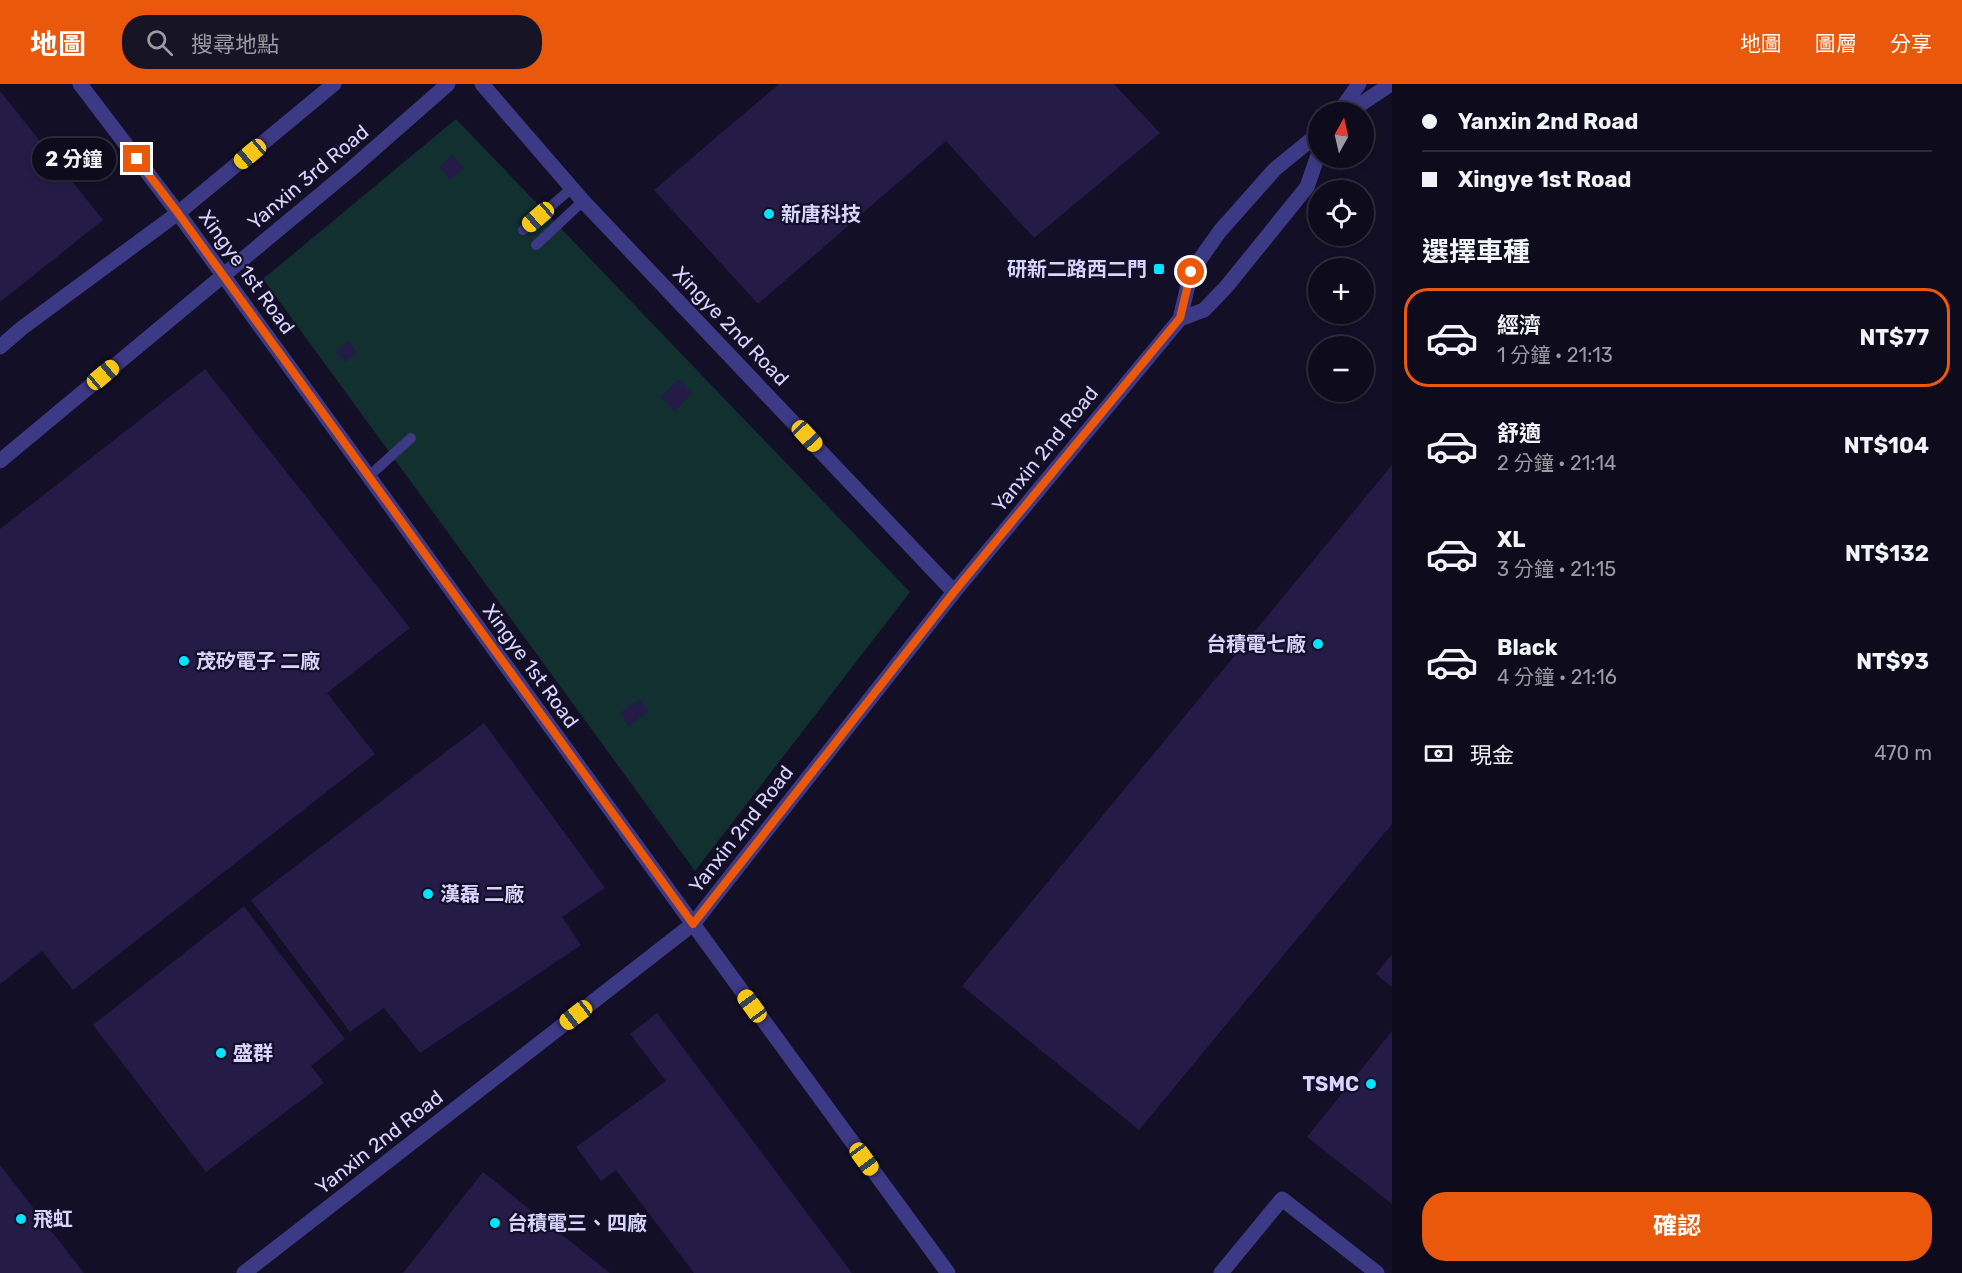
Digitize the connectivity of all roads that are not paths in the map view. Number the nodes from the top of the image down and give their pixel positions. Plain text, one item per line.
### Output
1 (80, 84) edge
2 (334, 84) edge
3 (448, 84) edge
4 (482, 84) edge
5 (1359, 84) edge
6 (1391, 84) edge
7 (1346, 102) edge
8 (1364, 102) edge
9 (1308, 142) edge
10 (1314, 168) edge
11 (572, 188) junction
12 (583, 201) junction
13 (178, 213) junction
14 (523, 230) dead end
15 (536, 245) dead end
16 (223, 276) junction
17 (1180, 318) junction
18 (0, 347) edge
19 (411, 438) dead end
20 (0, 461) edge
21 (368, 477) junction
22 (954, 592) junction
23 (693, 924) junction
24 (244, 1273) edge
25 (948, 1273) edge
26 (1221, 1273) edge
27 (1377, 1273) edge

1 - 13 street, Xingye 1st Road
2 - 13 street
3 - 16 street, Yanxin 3rd Road
4 - 11 street, Xingye 2nd Road
5 - 7 street
6 - 8 street
9 - 17 street, Yanxin 2nd Road
10 - 17 street, Yanxin 2nd Road
11 - 12 street, Xingye 2nd Road
11 - 14 lane
12 - 15 lane
12 - 22 street, Xingye 2nd Road
13 - 16 street, Xingye 1st Road
13 - 18 street
16 - 20 street, Yanxin 3rd Road
16 - 21 street, Xingye 1st Road
17 - 22 street, Yanxin 2nd Road
19 - 21 lane
21 - 23 street, Xingye 1st Road
22 - 23 street, Yanxin 2nd Road
23 - 24 street, Yanxin 2nd Road
23 - 25 street, Xingye 1st Road
26 - 27 street

